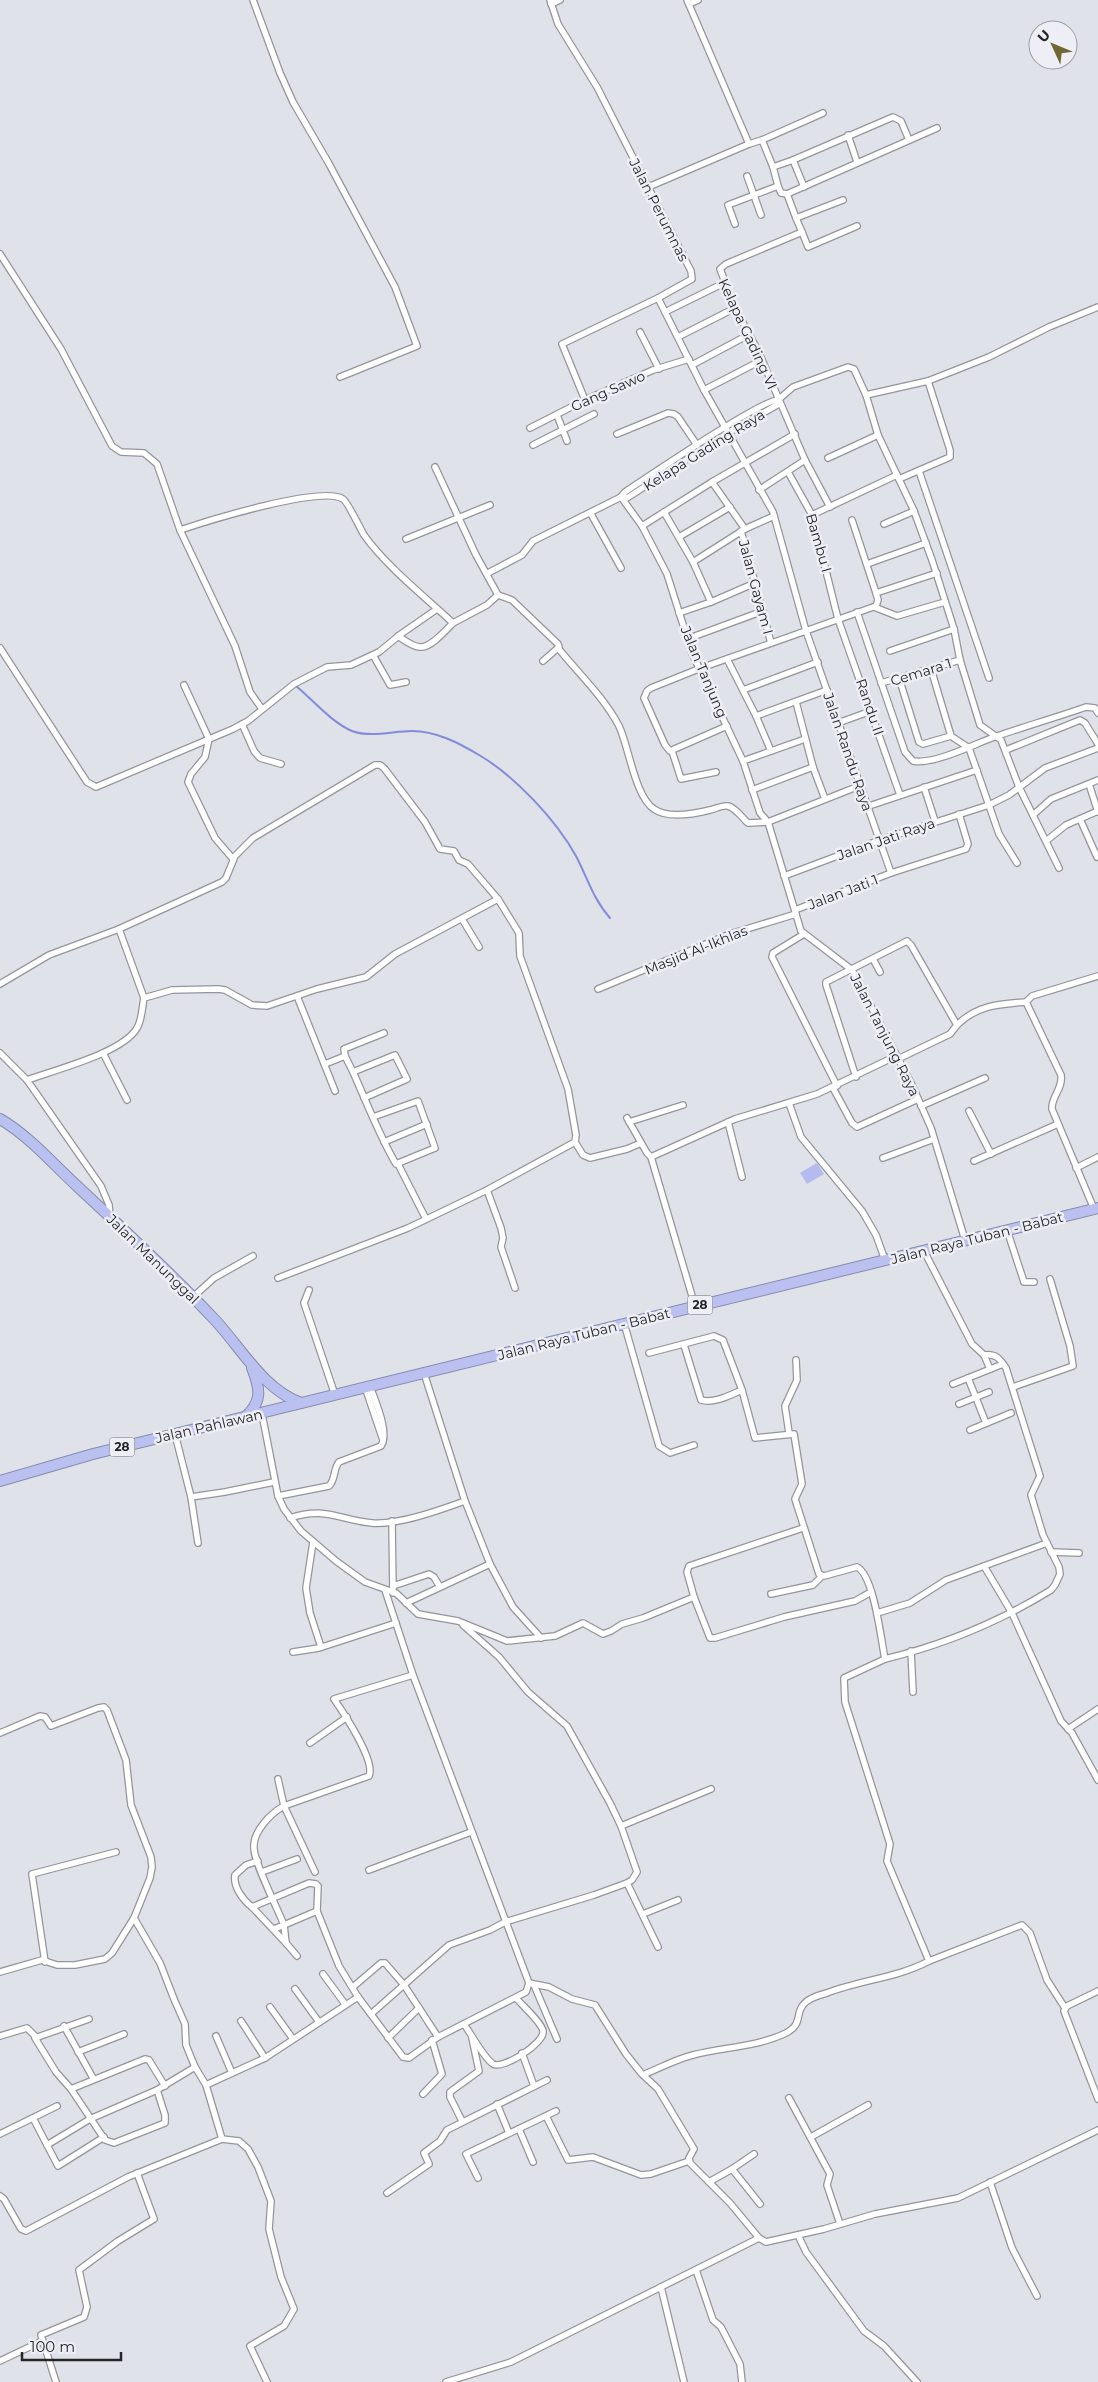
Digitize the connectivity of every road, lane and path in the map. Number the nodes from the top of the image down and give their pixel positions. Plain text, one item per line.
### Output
1 (253, 0) edge
2 (560, 0) edge
3 (698, 0) edge
4 (551, 2) edge
5 (688, 2) edge
6 (823, 113) dead end
7 (937, 128) dead end
8 (848, 135) junction
9 (762, 140) junction
10 (909, 140) junction
11 (749, 144) junction
12 (792, 160) junction
13 (857, 162) junction
14 (773, 167) junction
15 (747, 176) dead end
16 (778, 186) junction
17 (804, 187) junction
18 (646, 188) junction
19 (787, 194) junction
20 (754, 195) junction
21 (843, 200) dead end
22 (761, 215) dead end
23 (796, 218) junction
24 (735, 224) dead end
25 (858, 226) dead end
26 (802, 232) junction
27 (0, 254) edge
28 (724, 283) junction
29 (658, 298) junction
30 (1098, 307) edge
31 (735, 308) junction
32 (665, 312) junction
33 (640, 332) dead end
34 (750, 334) junction
35 (678, 338) junction
36 (762, 360) junction
37 (691, 362) junction
38 (659, 369) junction
39 (340, 378) dead end
40 (928, 381) junction
41 (704, 390) junction
42 (866, 395) junction
43 (585, 400) junction
44 (778, 400) junction
45 (594, 414) dead end
46 (557, 415) junction
47 (530, 428) dead end
48 (562, 429) junction
49 (726, 430) junction
50 (617, 434) dead end
51 (795, 434) junction
52 (878, 435) junction
53 (567, 441) dead end
54 (533, 445) dead end
55 (697, 445) junction
56 (828, 458) dead end
57 (806, 460) junction
58 (744, 462) junction
59 (435, 467) dead end
60 (918, 471) junction
61 (788, 472) junction
62 (898, 477) junction
63 (712, 482) junction
64 (760, 490) junction
65 (621, 497) junction
66 (490, 505) dead end
67 (730, 506) junction
68 (830, 507) junction
69 (914, 511) junction
70 (664, 512) junction
71 (591, 514) junction
72 (812, 514) junction
73 (457, 516) junction
74 (774, 516) junction
75 (852, 520) dead end
76 (884, 524) dead end
77 (642, 526) junction
78 (180, 530) junction
79 (743, 530) junction
80 (406, 538) dead end
81 (679, 538) junction
82 (926, 542) junction
83 (693, 562) junction
84 (867, 564) junction
85 (621, 568) dead end
86 (488, 573) junction
87 (936, 573) junction
88 (755, 582) junction
89 (876, 593) junction
90 (498, 595) junction
91 (711, 602) junction
92 (945, 602) junction
93 (874, 607) junction
94 (437, 610) junction
95 (763, 612) junction
96 (857, 612) junction
97 (679, 613) junction
98 (838, 619) junction
99 (453, 623) junction
100 (954, 629) junction
101 (806, 631) junction
102 (398, 636) junction
103 (687, 639) junction
104 (772, 643) junction
105 (0, 648) edge
106 (558, 648) junction
107 (890, 651) dead end
108 (372, 655) junction
109 (727, 659) junction
110 (960, 660) junction
111 (543, 661) dead end
112 (818, 662) junction
113 (701, 668) junction
114 (931, 669) junction
115 (899, 678) junction
116 (989, 678) dead end
117 (406, 682) dead end
118 (882, 683) junction
119 (184, 685) dead end
120 (743, 690) junction
121 (827, 690) junction
122 (796, 702) junction
123 (262, 709) junction
124 (872, 711) junction
125 (1098, 713) edge
126 (756, 716) junction
127 (838, 723) junction
128 (242, 724) junction
129 (727, 726) junction
130 (951, 736) junction
131 (996, 737) junction
132 (806, 739) junction
133 (209, 740) junction
134 (1098, 746) edge
135 (969, 748) junction
136 (1006, 750) junction
137 (672, 751) junction
138 (771, 751) junction
139 (743, 761) junction
140 (281, 764) dead end
141 (813, 767) junction
142 (977, 770) junction
143 (716, 772) dead end
144 (1098, 780) edge
145 (1089, 784) junction
146 (859, 786) junction
147 (1019, 786) junction
148 (924, 787) junction
149 (752, 790) junction
150 (900, 795) junction
151 (825, 800) junction
152 (989, 804) junction
153 (866, 806) junction
154 (1098, 811) edge
155 (959, 814) junction
156 (1033, 815) junction
157 (1080, 819) junction
158 (935, 821) junction
159 (768, 822) junction
160 (880, 840) junction
161 (1046, 841) junction
162 (1096, 857) dead end
163 (233, 859) junction
164 (1017, 863) dead end
165 (1059, 868) dead end
166 (891, 873) junction
167 (784, 876) junction
168 (498, 899) junction
169 (795, 912) junction
170 (462, 919) junction
171 (119, 929) junction
172 (804, 934) junction
173 (479, 947) dead end
174 (872, 958) junction
175 (852, 970) junction
176 (880, 972) dead end
177 (1098, 976) edge
178 (0, 984) edge
179 (598, 988) dead end
180 (297, 996) junction
181 (144, 998) junction
182 (1026, 1002) junction
183 (957, 1025) junction
184 (384, 1033) dead end
185 (0, 1052) edge
186 (103, 1053) junction
187 (345, 1056) junction
188 (897, 1058) junction
189 (326, 1064) junction
190 (352, 1072) junction
191 (856, 1077) junction
192 (985, 1078) dead end
193 (27, 1080) junction
194 (835, 1087) junction
195 (335, 1091) dead end
196 (364, 1098) junction
197 (918, 1099) junction
198 (128, 1100) dead end
199 (789, 1103) junction
200 (683, 1105) dead end
201 (921, 1106) junction
202 (969, 1111) dead end
203 (373, 1118) junction
204 (0, 1119) edge
205 (728, 1122) junction
206 (427, 1124) junction
207 (1058, 1124) junction
208 (934, 1139) junction
209 (384, 1142) junction
210 (575, 1142) junction
211 (641, 1143) junction
212 (991, 1154) junction
213 (1098, 1156) edge
214 (651, 1157) junction
215 (883, 1158) dead end
216 (974, 1161) dead end
217 (398, 1164) junction
218 (1076, 1168) junction
219 (742, 1177) dead end
220 (486, 1190) junction
221 (1096, 1208) edge
222 (110, 1217) junction
223 (426, 1219) junction
224 (1007, 1230) junction
225 (965, 1240) junction
226 (924, 1251) junction
227 (253, 1256) dead end
228 (885, 1260) junction
229 (278, 1278) dead end
230 (1050, 1279) dead end
231 (1034, 1282) dead end
232 (515, 1288) dead end
233 (309, 1290) dead end
234 (193, 1297) junction
235 (695, 1306) junction
236 (624, 1323) junction
237 (684, 1345) junction
238 (649, 1353) dead end
239 (984, 1355) junction
240 (248, 1360) junction
241 (796, 1360) dead end
242 (1003, 1364) junction
243 (990, 1370) junction
244 (424, 1373) junction
245 (968, 1378) junction
246 (953, 1384) dead end
247 (368, 1386) junction
248 (1013, 1387) junction
249 (742, 1390) junction
250 (989, 1392) dead end
251 (335, 1395) junction
252 (976, 1398) junction
253 (302, 1404) junction
254 (959, 1404) dead end
255 (274, 1411) joint
256 (1011, 1413) dead end
257 (262, 1414) junction
258 (245, 1418) junction
259 (986, 1423) junction
260 (970, 1430) dead end
261 (789, 1433) junction
262 (175, 1434) junction
263 (694, 1445) dead end
264 (0, 1481) edge
265 (274, 1482) junction
266 (278, 1496) junction
267 (191, 1497) junction
268 (465, 1501) junction
269 (290, 1518) junction
270 (392, 1521) junction
271 (803, 1528) junction
272 (314, 1542) junction
273 (198, 1543) dead end
274 (1047, 1543) junction
275 (1051, 1552) junction
276 (1079, 1553) dead end
277 (490, 1564) junction
278 (984, 1566) junction
279 (822, 1576) junction
280 (440, 1587) junction
281 (385, 1590) junction
282 (393, 1590) junction
283 (871, 1592) junction
284 (770, 1594) dead end
285 (694, 1597) junction
286 (406, 1603) junction
287 (877, 1613) junction
288 (1012, 1614) junction
289 (458, 1621) junction
290 (396, 1623) junction
291 (541, 1638) junction
292 (321, 1647) junction
293 (911, 1651) junction
294 (293, 1652) dead end
295 (885, 1659) junction
296 (413, 1676) junction
297 (913, 1692) dead end
298 (1098, 1709) edge
299 (347, 1717) junction
300 (1068, 1729) junction
301 (0, 1733) edge
302 (310, 1743) dead end
303 (278, 1779) dead end
304 (1098, 1780) edge
305 (711, 1789) dead end
306 (284, 1806) junction
307 (621, 1826) junction
308 (471, 1832) junction
309 (116, 1852) dead end
310 (297, 1859) dead end
311 (258, 1861) junction
312 (369, 1870) dead end
313 (262, 1872) junction
314 (315, 1872) dead end
315 (627, 1883) junction
316 (273, 1896) junction
317 (678, 1900) dead end
318 (252, 1907) junction
319 (317, 1911) junction
320 (643, 1914) junction
321 (134, 1918) junction
322 (505, 1922) junction
323 (284, 1925) junction
324 (274, 1929) junction
325 (286, 1943) junction
326 (658, 1946) dead end
327 (297, 1956) dead end
328 (45, 1962) junction
329 (929, 1962) junction
330 (0, 1972) edge
331 (323, 1974) dead end
332 (531, 1984) junction
333 (404, 1985) junction
334 (353, 1987) junction
335 (295, 1989) dead end
336 (1098, 1991) edge
337 (358, 1997) junction
338 (516, 1998) junction
339 (345, 2004) junction
340 (270, 2007) dead end
341 (419, 2008) junction
342 (1065, 2008) junction
343 (371, 2014) junction
344 (88, 2019) dead end
345 (241, 2021) dead end
346 (318, 2022) junction
347 (464, 2024) junction
348 (64, 2026) junction
349 (124, 2034) dead end
350 (0, 2036) edge
351 (36, 2036) junction
352 (216, 2036) dead end
353 (472, 2036) junction
354 (293, 2038) junction
355 (388, 2038) junction
356 (435, 2038) junction
357 (557, 2039) dead end
358 (78, 2052) junction
359 (522, 2053) junction
360 (265, 2058) junction
361 (195, 2067) junction
362 (232, 2073) junction
363 (644, 2075) junction
364 (93, 2078) junction
365 (547, 2080) dead end
366 (206, 2085) junction
367 (165, 2086) junction
368 (534, 2086) junction
369 (71, 2089) junction
370 (157, 2090) junction
371 (424, 2094) dead end
372 (789, 2098) dead end
373 (1098, 2099) edge
374 (497, 2104) junction
375 (868, 2105) dead end
376 (57, 2106) dead end
377 (556, 2111) dead end
378 (546, 2116) junction
379 (33, 2118) junction
380 (90, 2119) junction
381 (462, 2121) junction
382 (519, 2128) junction
383 (1098, 2130) edge
384 (509, 2133) junction
385 (0, 2134) edge
386 (810, 2137) junction
387 (104, 2138) junction
388 (222, 2139) junction
389 (47, 2145) junction
390 (754, 2154) dead end
391 (689, 2161) junction
392 (533, 2162) dead end
393 (732, 2169) junction
394 (137, 2173) junction
395 (478, 2178) dead end
396 (710, 2182) junction
397 (990, 2182) junction
398 (387, 2193) dead end
399 (0, 2196) edge
400 (760, 2204) dead end
401 (840, 2224) junction
402 (798, 2235) junction
403 (759, 2238) junction
404 (696, 2270) junction
405 (661, 2287) junction
406 (1037, 2296) dead end
407 (42, 2342) junction
408 (0, 2361) edge
409 (56, 2382) edge
410 (267, 2382) edge
411 (446, 2382) edge
412 (684, 2382) edge
413 (742, 2382) edge
414 (917, 2382) edge

1 - 39 street
2 - 4 street
3 - 5 street
4 - 18 street, Jalan Perumnas
5 - 11 street
6 - 9 street
7 - 10 street
8 - 10 street
8 - 12 street
8 - 13 street
9 - 11 street
9 - 14 street
10 - 13 street
11 - 18 street
12 - 14 street
12 - 17 street
13 - 17 street
14 - 16 street
15 - 20 street
16 - 19 street
16 - 20 street
17 - 19 street
18 - 29 street, Jalan Perumnas
19 - 23 street
20 - 22 street
20 - 24 street
21 - 23 street
23 - 26 street
25 - 26 street
26 - 28 street, Kelapa Gading VI
27 - 78 street
28 - 31 street, Kelapa Gading VI
28 - 32 street
29 - 32 street
29 - 43 street
30 - 40 street
31 - 34 street, Kelapa Gading VI
31 - 35 street
32 - 35 street
33 - 38 street
34 - 36 street, Kelapa Gading VI
34 - 37 street, Gang Sawo
35 - 37 street
36 - 41 street
36 - 44 street, Kelapa Gading VI
37 - 38 street, Gang Sawo
37 - 41 street
38 - 43 street, Gang Sawo
40 - 42 street
40 - 60 street
41 - 49 street
42 - 44 street, Kelapa Gading Raya
42 - 52 street
43 - 46 street, Gang Sawo
44 - 49 street, Kelapa Gading Raya
44 - 51 street, Kelapa Gading VI
45 - 48 street
46 - 47 street, Gang Sawo
46 - 48 street
48 - 53 street
48 - 54 street
49 - 55 street, Kelapa Gading Raya
49 - 58 street, Jalan Randu Raya
49 - 65 street, Kelapa Gading Raya
50 - 55 street
51 - 57 street, Kelapa Gading VI
51 - 58 street
52 - 56 street
52 - 62 street
55 - 65 street, Kelapa Gading Raya
57 - 61 street
57 - 68 street, Kelapa Gading VI
58 - 63 street
58 - 64 street, Jalan Randu Raya
59 - 73 street
60 - 62 street
60 - 116 street
61 - 64 street
61 - 72 street, Bambu I
62 - 68 street
62 - 69 street
63 - 67 street, Jalan Gayam I
63 - 70 street
64 - 74 street, Jalan Randu Raya
65 - 71 street
65 - 77 street, Jalan Tanjung
66 - 73 street
67 - 79 street, Jalan Gayam I
67 - 81 street
68 - 72 street
69 - 76 street
69 - 82 street
70 - 77 street
70 - 81 street
71 - 85 street
71 - 86 street
72 - 98 street, Bambu I
73 - 80 street
73 - 86 street
74 - 79 street
74 - 101 street, Jalan Randu Raya
75 - 84 street
77 - 97 street, Jalan Tanjung
78 - 94 street
78 - 123 street
79 - 83 street
79 - 88 street, Jalan Gayam I
81 - 83 street
82 - 84 street
82 - 87 street
83 - 91 street
84 - 89 street
86 - 90 street
87 - 89 street
87 - 92 street
88 - 91 street
88 - 95 street, Jalan Gayam I
89 - 93 street
90 - 99 street
90 - 106 street
91 - 97 street
92 - 93 street
92 - 100 street
93 - 96 street
94 - 99 street
94 - 102 street
95 - 103 street
95 - 104 street, Jalan Gayam I
96 - 98 street
96 - 118 street
97 - 103 street, Jalan Tanjung
98 - 101 street
98 - 124 street, Randu II
99 - 102 street
100 - 107 street
100 - 110 street
101 - 104 street
101 - 112 street, Jalan Randu Raya
102 - 108 street
103 - 113 street, Jalan Tanjung
104 - 109 street
105 - 133 street
106 - 111 street
106 - 159 street
108 - 117 street
108 - 123 street
109 - 113 street
109 - 120 street
110 - 114 street, Cemara 1
110 - 131 street
112 - 120 street
112 - 121 street, Jalan Randu Raya
113 - 129 street, Jalan Tanjung
113 - 137 street
114 - 115 street, Cemara 1
114 - 130 street
115 - 118 street, Cemara 1
115 - 130 street
118 - 135 street
119 - 133 street
120 - 126 street
121 - 122 street
121 - 127 street, Jalan Randu Raya
122 - 126 street
122 - 132 street
123 - 128 street
124 - 127 street
124 - 150 street, Randu II
125 - 131 street
126 - 138 street
127 - 146 street, Jalan Randu Raya
128 - 133 street
128 - 140 street
129 - 137 street
129 - 139 street, Jalan Tanjung
130 - 135 street
131 - 135 street
131 - 136 street
132 - 138 street
132 - 141 street
133 - 163 street
134 - 136 street
134 - 147 street, Jalan Jati Raya
135 - 142 street
136 - 147 street
137 - 143 street
138 - 139 street
139 - 149 street, Jalan Tanjung
141 - 149 street
141 - 151 street
142 - 148 street
142 - 152 street
144 - 145 street
145 - 154 street
145 - 156 street
146 - 151 street
146 - 153 street, Jalan Randu Raya
147 - 152 street, Jalan Jati Raya
147 - 156 street
148 - 150 street
148 - 158 street
149 - 159 street, Jalan Tanjung
150 - 153 street
151 - 159 street
152 - 155 street, Jalan Jati Raya
152 - 164 street
153 - 160 street, Jalan Randu Raya
154 - 157 street
155 - 158 street, Jalan Jati Raya
155 - 166 street, Jalan Jati 1
156 - 161 street
157 - 161 street
157 - 162 street
158 - 160 street, Jalan Jati Raya
159 - 167 street
160 - 166 street, Jalan Randu Raya
160 - 167 street, Jalan Jati Raya
161 - 165 street
163 - 168 street
163 - 171 street
166 - 169 street, Jalan Jati 1
167 - 169 street
168 - 170 street
168 - 210 street
169 - 172 street
169 - 179 street, Masjid Al-Ikhlas
170 - 173 street
170 - 180 street
171 - 178 street
171 - 181 street
172 - 175 street, Jalan Tanjung Raya
172 - 194 street
174 - 175 street
174 - 176 street
174 - 183 street
175 - 188 street, Jalan Tanjung Raya
175 - 191 street
177 - 182 street
180 - 181 street
180 - 189 street
181 - 186 street
182 - 183 street
182 - 207 street
183 - 188 street
184 - 187 street
185 - 193 street
186 - 193 street
186 - 198 street
187 - 189 street
187 - 190 street
188 - 191 street
188 - 197 street, Jalan Tanjung Raya
189 - 195 street
190 - 196 street
190 - 196 street
191 - 194 street
192 - 201 street
193 - 222 street
194 - 197 street
194 - 199 street
196 - 203 street
197 - 201 street, Jalan Tanjung Raya
199 - 205 street
199 - 228 street
200 - 211 street
201 - 208 street, Jalan Tanjung Raya
202 - 212 street
203 - 206 street
203 - 209 street
204 - 222 highway, Jalan Manunggal
205 - 214 street
205 - 219 street
206 - 209 street
206 - 217 street
207 - 212 street
207 - 218 street
208 - 215 street
208 - 225 street, Jalan Tanjung Raya
209 - 217 street
210 - 211 street
210 - 220 street
211 - 214 street
212 - 216 street
213 - 218 street
214 - 235 street
217 - 223 street
218 - 221 street
220 - 223 street
220 - 232 street
221 - 224 highway, Jalan Raya Tuban - Babat / 28
222 - 234 highway, Jalan Manunggal
223 - 229 street
224 - 225 highway, Jalan Raya Tuban - Babat / 28
224 - 231 street
225 - 226 highway, Jalan Raya Tuban - Babat / 28
226 - 228 highway, Jalan Raya Tuban - Babat / 28
226 - 239 street
227 - 234 street
228 - 235 highway, Jalan Raya Tuban - Babat / 28
230 - 248 street
233 - 251 street
234 - 240 highway, Jalan Manunggal
235 - 236 highway, Jalan Raya Tuban - Babat / 28
236 - 244 highway, Jalan Raya Tuban - Babat / 28
236 - 263 street
237 - 238 street
237 - 249 street
237 - 249 street
239 - 242 street
239 - 243 street
240 - 253 highway, Jalan Manunggal
240 - 258 highway
241 - 261 street
242 - 243 street
242 - 248 street
243 - 245 street
244 - 247 highway, Jalan Raya Tuban - Babat / 28
244 - 268 street
245 - 246 street
245 - 252 street
247 - 251 highway, Jalan Raya Tuban - Babat / 28
247 - 266 street
248 - 274 street
249 - 261 street
250 - 252 street
251 - 253 highway, Jalan Raya Tuban - Babat / 28
252 - 254 street
252 - 259 street
253 - 255 highway, Jalan Raya Tuban - Babat / 28
255 - 257 highway, Jalan Pahlawan / 28
256 - 259 street
257 - 258 highway, Jalan Pahlawan / 28
257 - 265 street
258 - 262 highway, Jalan Pahlawan / 28
259 - 260 street
261 - 271 street
262 - 264 highway, Jalan Pahlawan / 28
262 - 267 street
265 - 266 street
265 - 267 street
266 - 269 street
267 - 273 street
268 - 270 street
268 - 277 street
269 - 270 street
269 - 272 street
270 - 282 street
271 - 279 street
271 - 285 street
272 - 281 street
272 - 292 street
274 - 275 street
274 - 278 street
275 - 276 street
275 - 288 street
277 - 280 street
277 - 291 street
278 - 287 street
278 - 288 street
279 - 283 street
279 - 284 street
280 - 282 street
280 - 286 street
281 - 282 street
281 - 290 street
282 - 286 street
283 - 285 street
283 - 287 street
285 - 291 street
286 - 289 street
287 - 295 street
288 - 293 street
288 - 300 street
289 - 291 street
289 - 307 street
290 - 292 street
290 - 296 street
292 - 294 street
293 - 295 street
293 - 297 street
295 - 329 street
296 - 299 street
296 - 308 street
298 - 300 street
299 - 302 street
299 - 306 street
300 - 304 street
301 - 321 street
303 - 306 street
305 - 307 street
306 - 311 street
306 - 314 street
307 - 315 street
308 - 312 street
308 - 322 street
309 - 328 street
310 - 313 street
311 - 313 street
311 - 318 street
313 - 316 street
315 - 320 street
315 - 322 street
316 - 318 street
316 - 319 street
316 - 323 street
317 - 320 street
318 - 324 street
319 - 323 street
319 - 334 street
320 - 326 street
321 - 328 street
321 - 361 street
322 - 332 street
322 - 333 street
323 - 324 street
323 - 325 street
324 - 325 street
325 - 327 street
328 - 330 street
329 - 342 street
329 - 363 street
331 - 339 street
332 - 338 street
332 - 357 street
332 - 363 street
333 - 334 street
333 - 341 street
333 - 343 street
334 - 337 street
335 - 346 street
336 - 342 street
337 - 339 street
337 - 343 street
338 - 347 street
338 - 359 street
339 - 346 street
340 - 354 street
341 - 355 street
341 - 356 street
342 - 373 street
343 - 355 street
344 - 348 street
345 - 360 street
346 - 354 street
347 - 353 street
347 - 356 street
348 - 351 street
348 - 358 street
349 - 358 street
350 - 351 street
351 - 369 street
352 - 362 street
353 - 359 street
353 - 381 street
354 - 360 street
355 - 356 street
356 - 371 street
358 - 364 street
359 - 368 street
360 - 362 street
361 - 366 street
361 - 367 street
362 - 366 street
363 - 391 street
364 - 367 street
364 - 369 street
365 - 368 street
366 - 388 street
367 - 370 street
368 - 374 street
369 - 380 street
370 - 380 street
370 - 387 street
372 - 386 street
374 - 381 street
374 - 384 street
375 - 386 street
376 - 379 street
377 - 378 street
378 - 382 street
378 - 391 street
379 - 385 street
379 - 389 street
380 - 387 street
380 - 389 street
381 - 398 street
382 - 384 street
382 - 392 street
383 - 397 street
384 - 395 street
386 - 401 street
387 - 389 street
388 - 394 street
388 - 410 street
390 - 393 street
391 - 396 street
393 - 396 street
393 - 400 street
394 - 399 street
394 - 407 street
396 - 403 street
397 - 401 street
397 - 406 street
401 - 402 street
402 - 403 street
402 - 414 street
403 - 404 street
404 - 405 street
404 - 413 street
405 - 411 street
405 - 412 street
407 - 408 street
407 - 409 street

